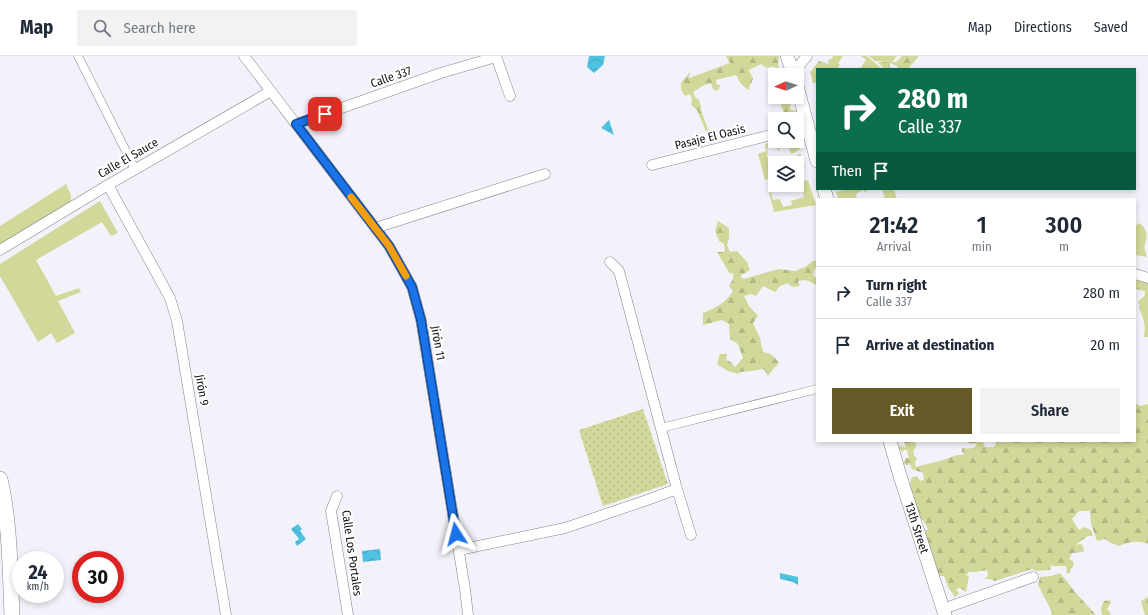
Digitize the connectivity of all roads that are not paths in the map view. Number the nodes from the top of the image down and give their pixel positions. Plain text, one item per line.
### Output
1 (78, 56) edge
2 (244, 56) edge
3 (496, 56) edge
4 (787, 56) edge
5 (807, 56) edge
6 (792, 68) edge
7 (798, 68) edge
8 (271, 91) junction
9 (510, 96) dead end
10 (296, 124) junction
11 (804, 131) edge
12 (768, 136) edge
13 (816, 159) edge
14 (652, 165) dead end
15 (135, 169) junction
16 (546, 174) dead end
17 (108, 185) junction
18 (375, 228) junction
19 (0, 250) edge
20 (610, 262) dead end
21 (1136, 274) edge
22 (1148, 278) edge
23 (816, 389) edge
24 (661, 428) junction
25 (890, 442) edge
26 (0, 479) edge
27 (677, 489) junction
28 (337, 496) dead end
29 (691, 535) dead end
30 (459, 550) junction
31 (1033, 577) dead end
32 (8, 608) edge
33 (944, 612) edge
34 (226, 615) edge
35 (348, 615) edge
36 (468, 615) edge

1 - 15 street
2 - 8 street, Jirón 11
3 - 9 street
3 - 10 street, Calle 337
4 - 6 street
5 - 7 street
8 - 10 street, Jirón 11
8 - 15 street, Calle El Sauce
10 - 18 street, Jirón 11
11 - 13 street
12 - 14 street, Pasaje El Oasis
15 - 17 street, Calle El Sauce
16 - 18 street
17 - 19 street, Calle El Sauce
17 - 34 street, Jirón 9
18 - 30 street, Jirón 11
20 - 24 street
21 - 22 street
23 - 24 street
24 - 27 street
25 - 33 street, 13th Street
26 - 32 main road
27 - 29 street
27 - 30 street
28 - 35 street, Calle Los Portales
30 - 36 street, Jirón 11
31 - 33 street

